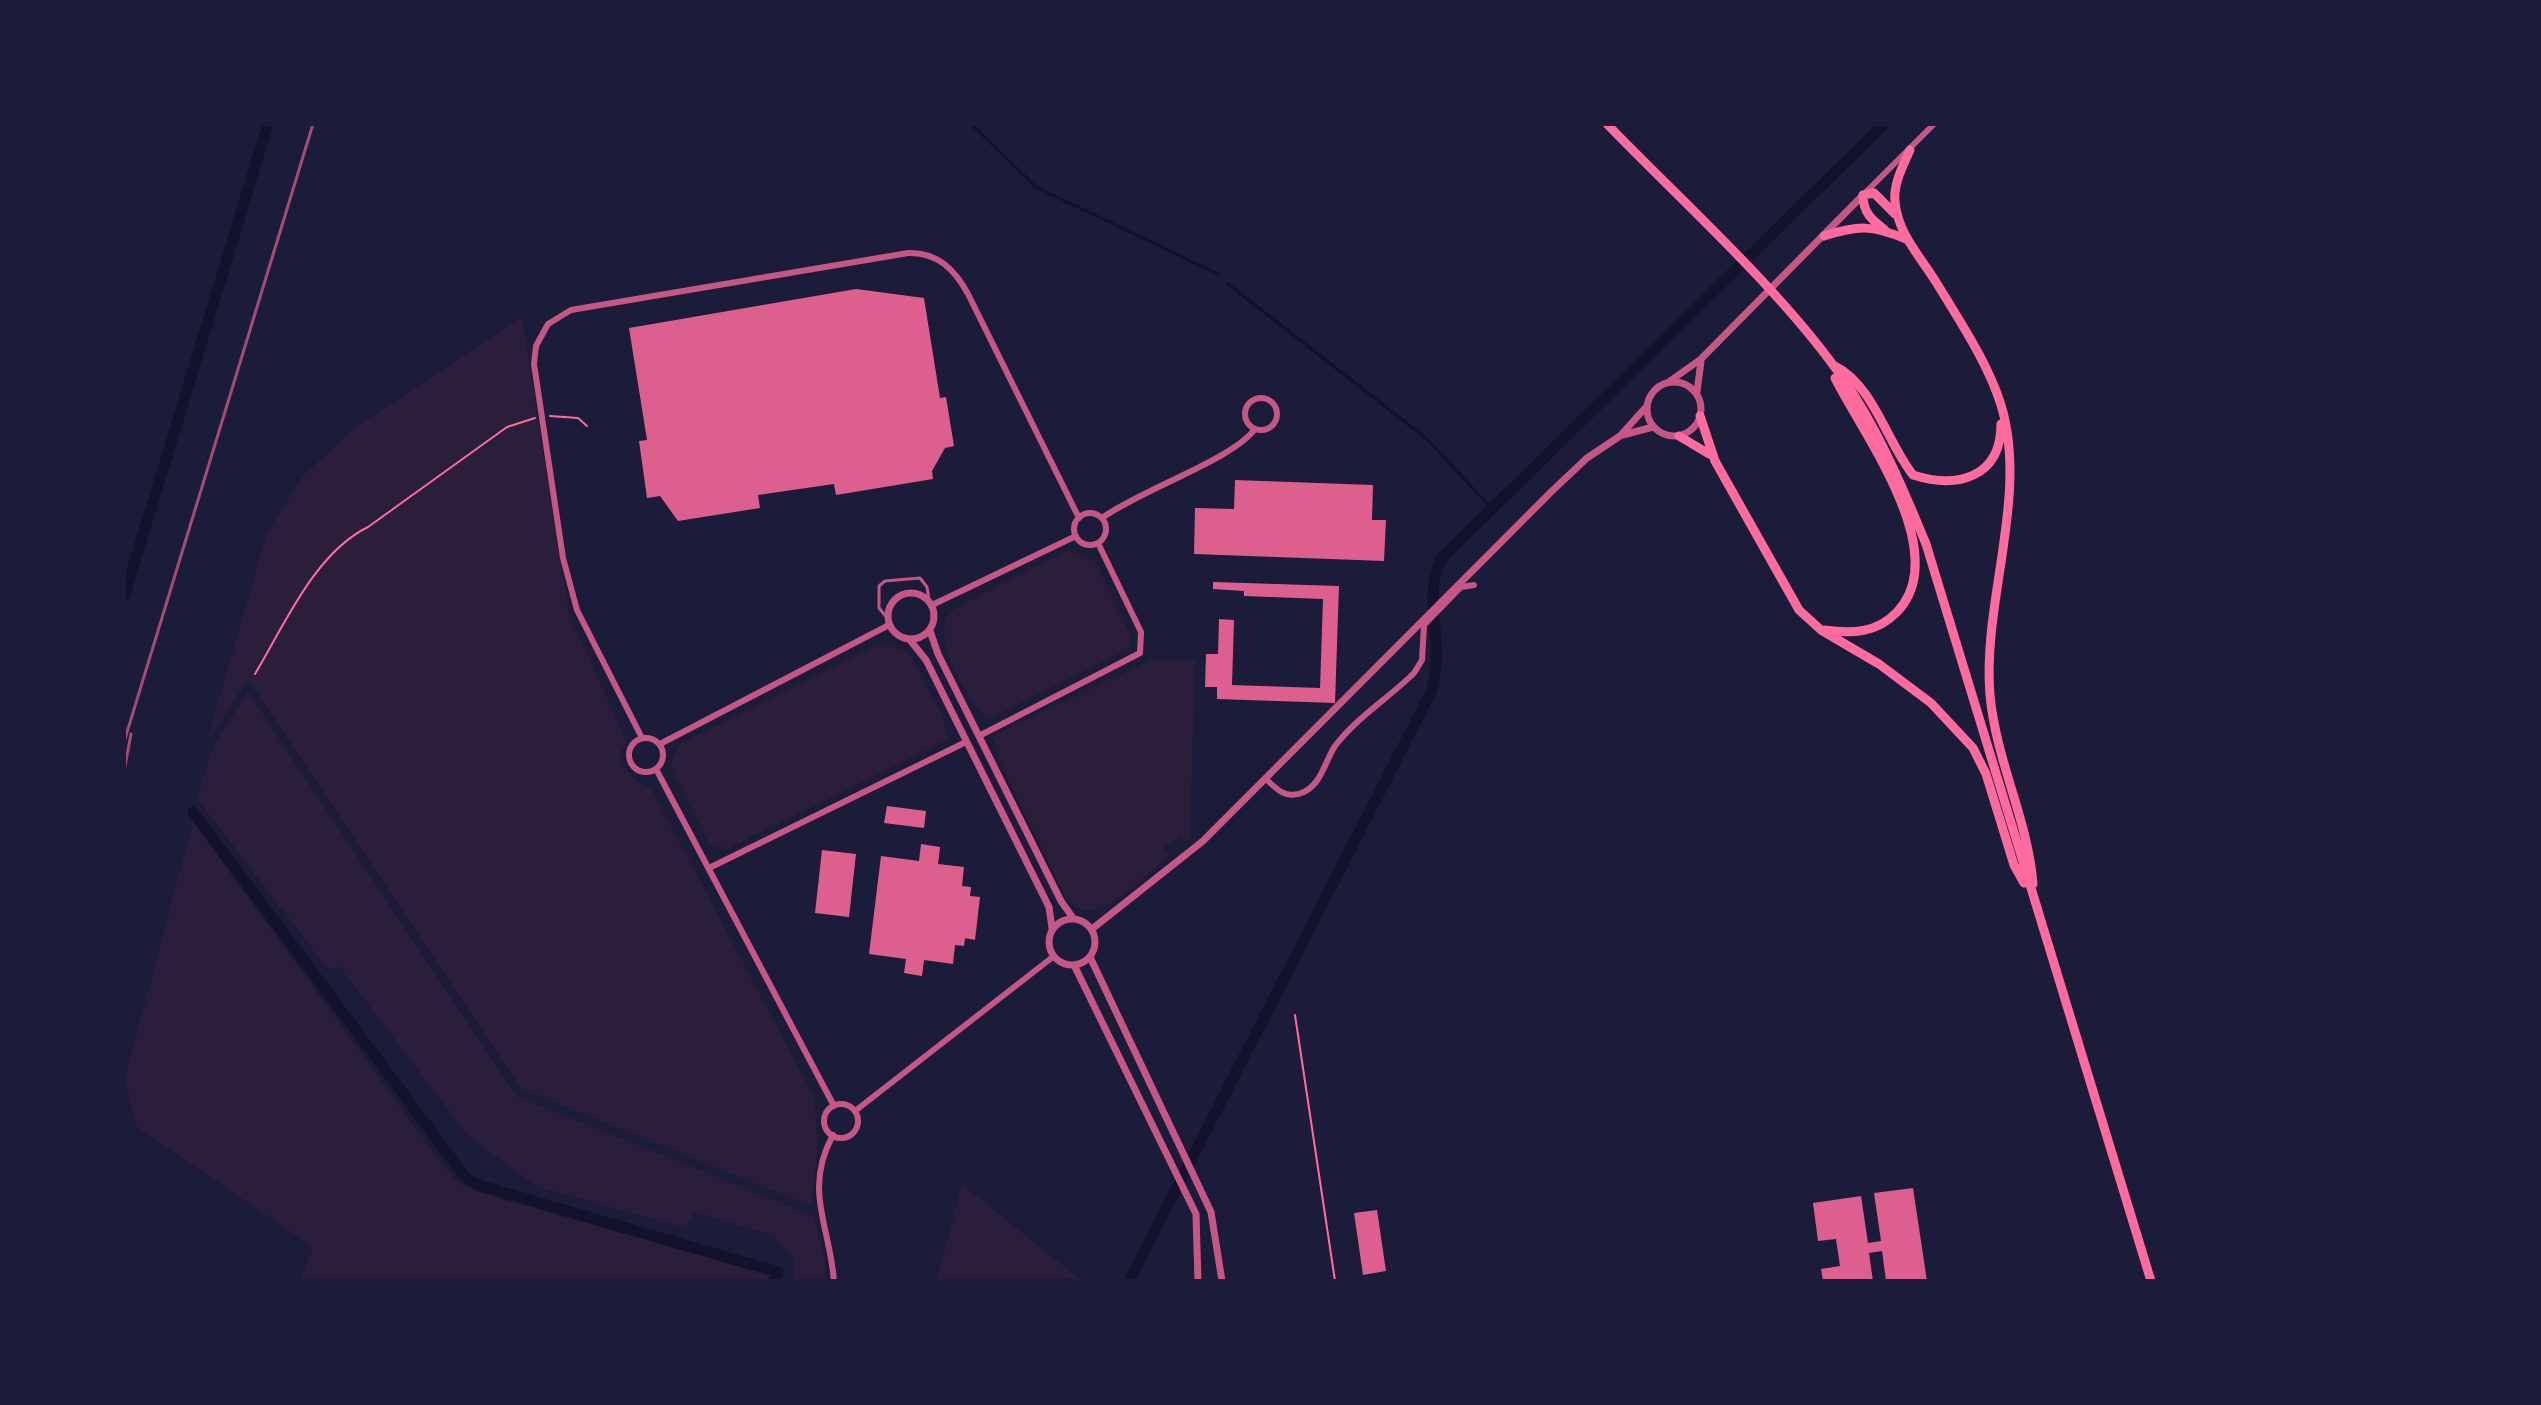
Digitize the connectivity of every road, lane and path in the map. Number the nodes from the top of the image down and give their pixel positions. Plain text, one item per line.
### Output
1 (1607, 124) edge
2 (1934, 124) edge
3 (1910, 150) junction
4 (1863, 195) junction
5 (1897, 217) junction
6 (1885, 230) junction
7 (1824, 236) junction
8 (1906, 239) junction
9 (1701, 359) junction
10 (1831, 364) junction
11 (1670, 381) junction
12 (1698, 396) junction
13 (2001, 405) junction
14 (1646, 407) junction
15 (1700, 416) junction
16 (545, 417) dead end
17 (536, 418) dead end
18 (587, 426) dead end
19 (1653, 427) junction
20 (1255, 429) junction
21 (1620, 436) junction
22 (1679, 436) junction
23 (1715, 461) junction
24 (1079, 518) junction
25 (1102, 518) junction
26 (1076, 536) junction
27 (1098, 543) junction
28 (1474, 585) dead end
29 (930, 603) junction
30 (889, 622) junction
31 (1821, 630) junction
32 (930, 631) junction
33 (910, 640) junction
34 (255, 674) dead end
35 (979, 736) junction
36 (642, 738) junction
37 (966, 742) junction
38 (660, 744) junction
39 (656, 769) junction
40 (1266, 779) junction
41 (709, 868) junction
42 (2034, 904) junction
43 (1073, 918) junction
44 (1052, 928) junction
45 (1092, 929) junction
46 (1054, 956) junction
47 (1090, 957) junction
48 (1074, 965) junction
49 (1295, 1015) dead end
50 (834, 1106) junction
51 (855, 1111) junction
52 (833, 1135) junction
53 (834, 1281) edge
54 (1198, 1281) edge
55 (1222, 1281) edge
56 (1335, 1281) edge
57 (2151, 1281) edge

1 - 10 highway
2 - 3 street
3 - 4 street
3 - 5 highway
4 - 5 highway
4 - 6 highway
4 - 7 street
5 - 8 highway
6 - 7 highway
6 - 8 highway
7 - 9 street
8 - 13 highway
9 - 11 street
9 - 12 street
10 - 13 highway
10 - 31 highway
10 - 42 highway
11 - 12 street
11 - 14 street
12 - 15 street
13 - 42 highway
14 - 19 street
14 - 21 street
15 - 22 street
15 - 23 highway
16 - 18 path
17 - 34 path
19 - 21 street
19 - 22 street
20 - 20 street
20 - 25 street
21 - 40 street
22 - 23 highway
23 - 31 highway
24 - 25 street
24 - 26 street
24 - 36 street
25 - 27 street
26 - 27 street
26 - 29 street
27 - 35 street
28 - 40 street
29 - 30 street
29 - 30 lane
29 - 32 street
30 - 33 street
30 - 38 street
31 - 42 highway
32 - 33 street
32 - 35 street
33 - 37 street
35 - 43 street
36 - 38 street
36 - 39 street
37 - 41 street
37 - 44 street
38 - 39 street
39 - 41 street
40 - 45 street
41 - 50 street
42 - 57 highway
43 - 44 street
43 - 45 street
44 - 46 street
45 - 47 street
46 - 48 street
46 - 51 street
47 - 48 street
47 - 55 street
48 - 54 street
49 - 56 path
50 - 51 street
50 - 52 street
51 - 52 street
52 - 53 street

